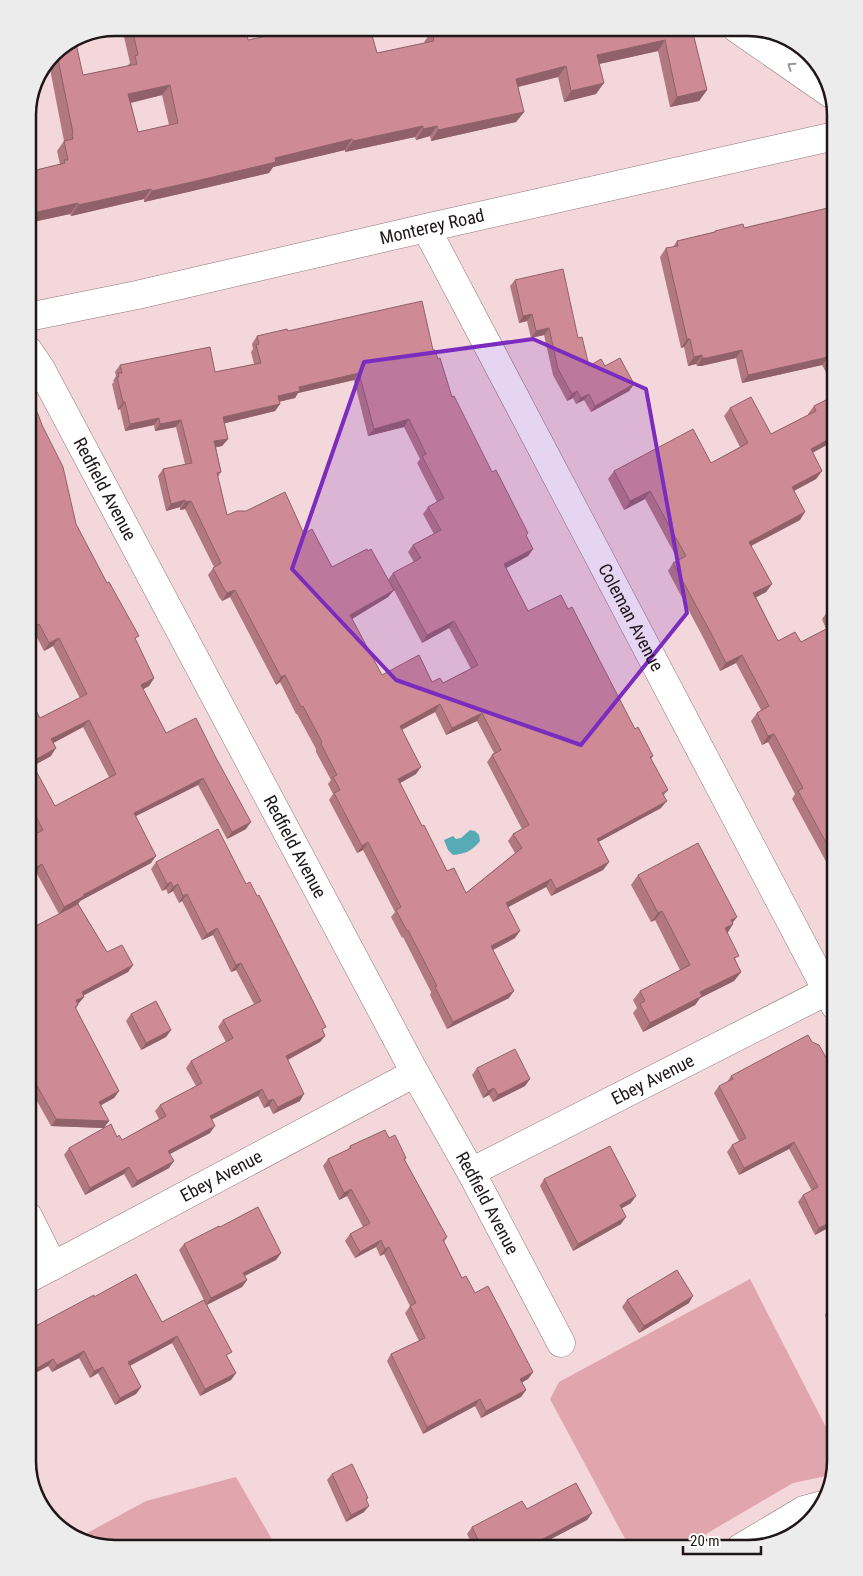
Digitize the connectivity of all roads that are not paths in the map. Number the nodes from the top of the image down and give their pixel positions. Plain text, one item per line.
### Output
1 (748, 36) edge
2 (822, 88) edge
3 (827, 141) edge
4 (426, 228) junction
5 (36, 315) edge
6 (36, 362) edge
7 (827, 984) edge
8 (827, 998) edge
9 (415, 1073) junction
10 (470, 1172) junction
11 (36, 1232) edge
12 (53, 1266) junction
13 (36, 1275) edge
14 (561, 1343) dead end
15 (811, 1508) edge
16 (755, 1539) edge

2 -> 1 street
3 - 4 street, Monterey Road
4 - 5 street, Monterey Road
4 - 7 street, Coleman Avenue
6 - 9 street, Redfield Avenue
8 - 10 street, Ebey Avenue
9 - 10 street, Redfield Avenue
9 - 12 street, Ebey Avenue
10 - 14 street, Redfield Avenue
11 - 12 street
12 - 13 street, Ebey Avenue
15 - 16 street

